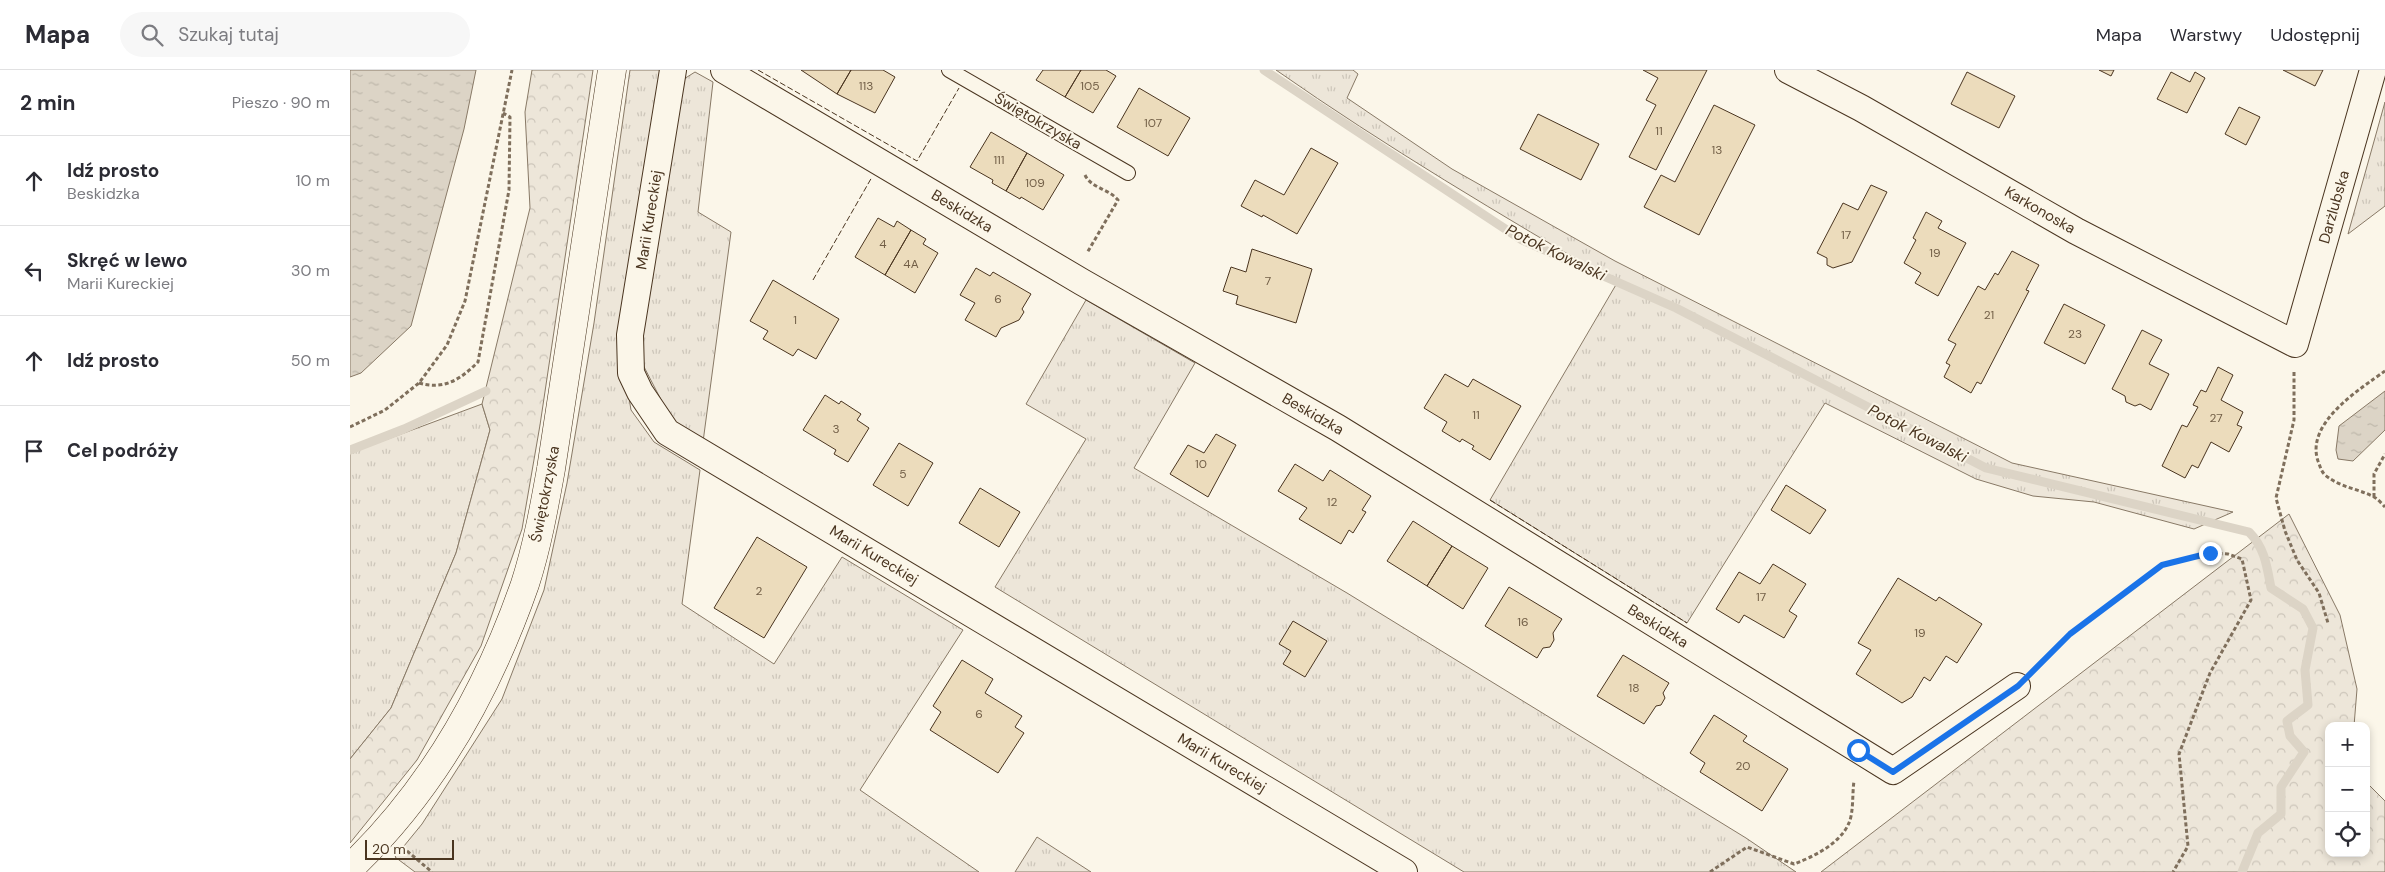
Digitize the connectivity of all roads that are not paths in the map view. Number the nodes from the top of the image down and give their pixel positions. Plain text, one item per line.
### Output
1 (612, 70) edge
2 (673, 70) edge
3 (724, 70) edge
4 (949, 70) edge
5 (1788, 70) edge
6 (2373, 70) edge
7 (1128, 173) dead end
8 (2295, 344) joint
9 (2018, 686) road end
10 (350, 868) edge
11 (1404, 872) edge

1 - 10 main road, Świętokrzyska
2 - 11 street, Marii Kureckiej
3 - 9 street, Beskidzka
4 - 7 lane, Świętokrzyska
5 - 8 street, Karkonoska
6 - 8 street, Darżlubska

